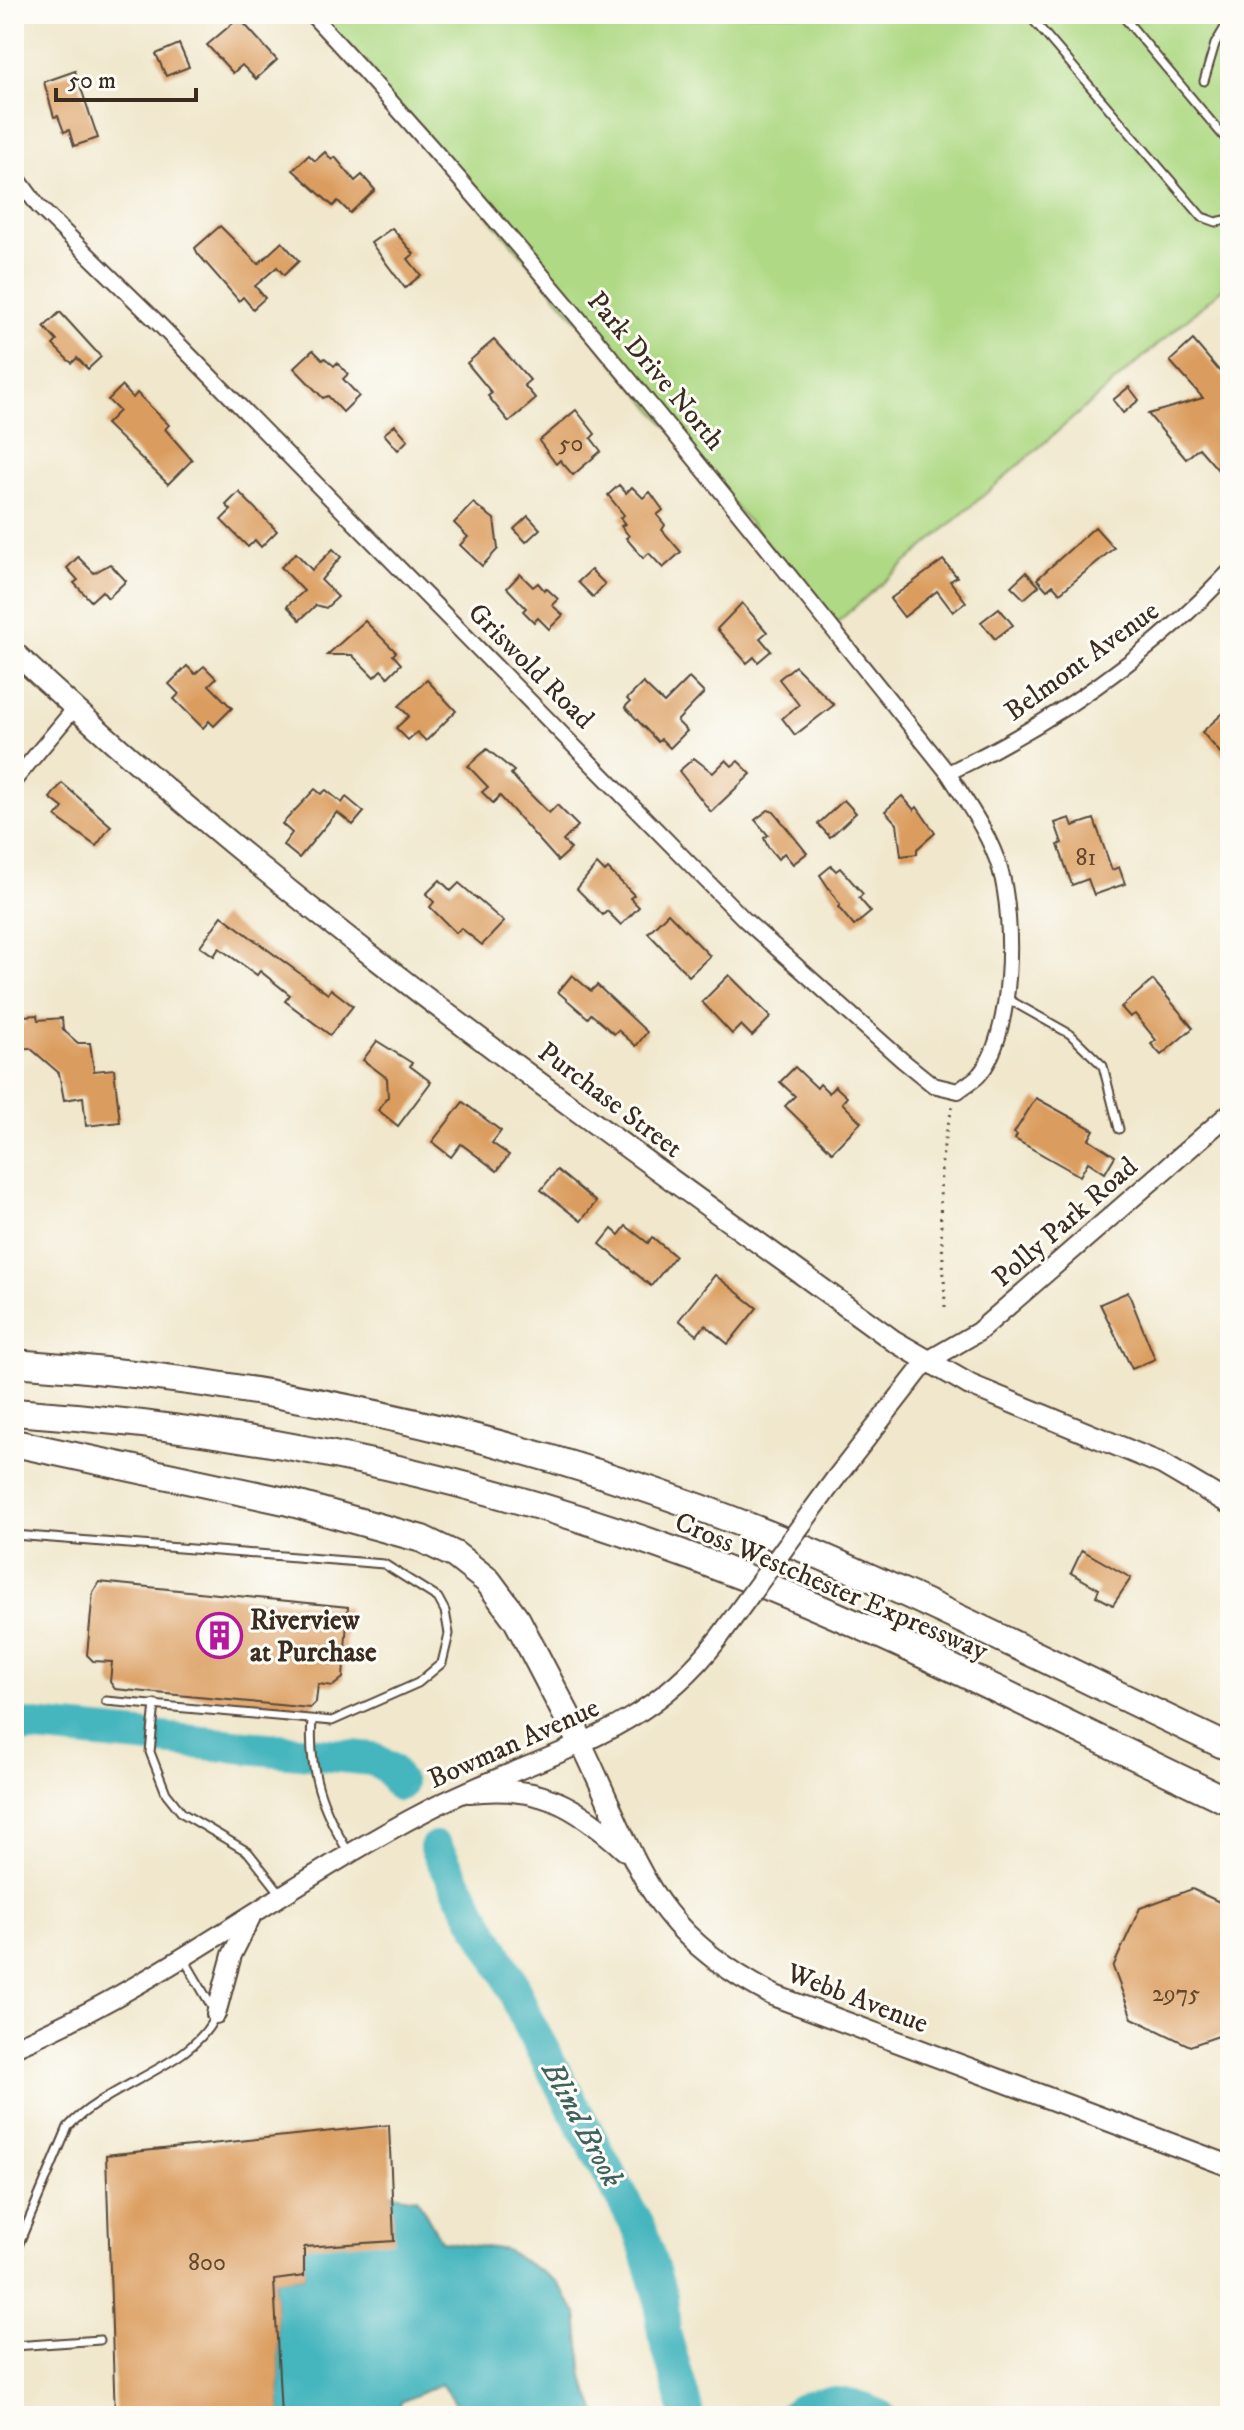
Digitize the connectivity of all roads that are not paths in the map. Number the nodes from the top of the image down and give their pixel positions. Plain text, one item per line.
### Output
1 (311, 14) edge
2 (1028, 14) edge
3 (1121, 14) edge
4 (1230, 19) edge
5 (1204, 81) dead end
6 (1230, 144) edge
7 (14, 173) edge
8 (1230, 219) edge
9 (1230, 571) edge
10 (14, 652) edge
11 (74, 709) junction
12 (948, 773) junction
13 (14, 781) edge
14 (1006, 998) junction
15 (1230, 1113) edge
16 (1119, 1129) dead end
17 (926, 1362) junction
18 (14, 1363) edge
19 (14, 1412) edge
20 (14, 1443) edge
21 (1230, 1504) edge
22 (14, 1535) edge
23 (106, 1701) dead end
24 (155, 1704) junction
25 (312, 1720) junction
26 (581, 1743) junction
27 (1230, 1748) edge
28 (469, 1792) junction
29 (1230, 1802) edge
30 (350, 1855) junction
31 (631, 1855) junction
32 (283, 1896) junction
33 (253, 1914) junction
34 (183, 1957) junction
35 (216, 2014) junction
36 (14, 2047) edge
37 (1230, 2166) edge
38 (14, 2255) edge
39 (100, 2340) dead end
40 (14, 2346) edge

1 - 12 street, Park Drive North
2 - 8 lane
3 - 6 lane
4 - 5 lane
7 - 14 street, Griswold Road
9 - 12 street, Belmont Avenue
10 - 11 main road, Purchase Street
11 - 13 street
11 - 17 main road, Purchase Street
12 - 14 street
14 - 16 lane
15 - 17 street, Polly Park Road
17 - 21 main road, Purchase Street
17 - 26 street, Bowman Avenue, bridge
18 - 27 highway, Cross Westchester Expressway
19 - 29 highway, Cross Westchester Expressway
20 - 26 highway
22 - 25 lane
23 - 24 lane
24 - 25 lane
24 - 32 lane
25 - 30 lane
26 - 28 street, Bowman Avenue
26 - 31 main road, Webb Avenue
28 - 30 street, Bowman Avenue
28 - 31 main road
30 - 32 street, Bowman Avenue
31 - 37 main road, Webb Avenue
32 - 33 street, Bowman Avenue
33 - 34 street, Bowman Avenue
33 - 35 street
34 - 35 lane
34 - 36 street, Bowman Avenue
35 - 38 lane
39 - 40 lane

